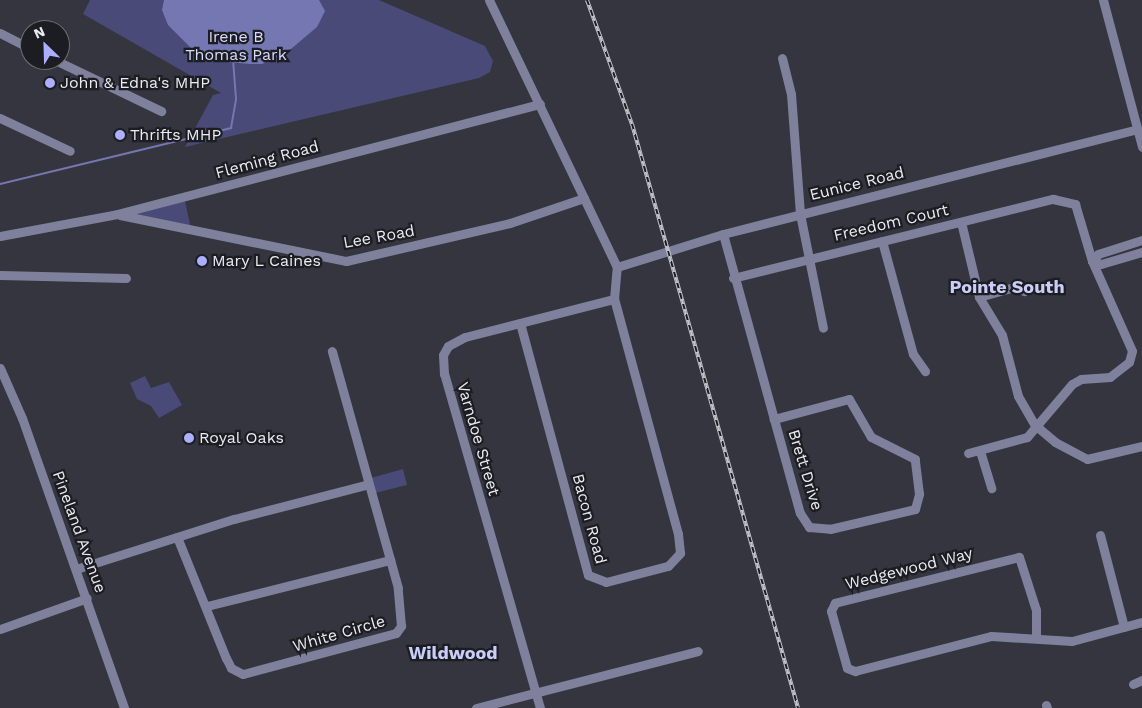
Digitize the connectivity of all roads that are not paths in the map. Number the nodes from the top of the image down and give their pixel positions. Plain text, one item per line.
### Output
1 (489, 0) edge
2 (1103, 0) edge
3 (0, 33) edge
4 (20, 43) edge
5 (782, 58) dead end
6 (70, 67) edge
7 (540, 104) junction
8 (162, 111) dead end
9 (0, 118) edge
10 (1137, 129) junction
11 (1142, 147) edge
12 (70, 151) dead end
13 (584, 198) junction
14 (117, 214) junction
15 (800, 214) junction
16 (961, 222) junction
17 (723, 234) junction
18 (0, 236) edge
19 (1142, 240) edge
20 (882, 241) junction
21 (1142, 252) edge
22 (809, 258) junction
23 (1092, 261) junction
24 (617, 267) junction
25 (0, 275) edge
26 (126, 278) dead end
27 (733, 278) junction
28 (1024, 291) dead end
29 (979, 298) junction
30 (614, 299) junction
31 (520, 323) junction
32 (823, 328) dead end
33 (332, 351) dead end
34 (0, 368) edge
35 (925, 371) dead end
36 (774, 419) junction
37 (1035, 425) junction
38 (1142, 446) edge
39 (980, 451) junction
40 (968, 453) dead end
41 (369, 484) junction
42 (991, 488) dead end
43 (1100, 535) dead end
44 (177, 537) junction
45 (390, 560) junction
46 (76, 569) junction
47 (87, 598) junction
48 (207, 606) junction
49 (1142, 622) edge
50 (1124, 627) junction
51 (0, 629) edge
52 (1036, 637) junction
53 (698, 651) dead end
54 (1142, 680) edge
55 (1133, 684) dead end
56 (536, 692) junction
57 (124, 708) edge
58 (476, 708) edge
59 (540, 708) edge

1 - 7 street
2 - 10 street
3 - 4 street
5 - 15 street
6 - 8 street
7 - 13 street
7 - 14 street, Fleming Road
9 - 12 street
10 - 11 street
10 - 15 street, Eunice Road
13 - 14 street, Lee Road
13 - 24 street
14 - 18 street, Fleming Road
15 - 17 street, Eunice Road
15 - 22 street
16 - 20 street, Freedom Court
16 - 23 street, Freedom Court
16 - 29 street
17 - 24 street, Eunice Road
17 - 27 street, Brett Drive
19 - 23 street
20 - 22 street, Freedom Court
20 - 35 street
21 - 23 street
22 - 27 street, Freedom Court
22 - 32 street
23 - 37 street
24 - 30 street
25 - 26 street
27 - 36 street, Brett Drive
28 - 29 street
29 - 37 street
30 - 31 street, Varndoe Street
30 - 31 street, Bacon Road
31 - 56 street, Varndoe Street
33 - 41 street, White Circle
34 - 46 street, Pineland Avenue
36 - 36 street, Brett Drive
37 - 38 street
37 - 39 street
39 - 40 street
39 - 42 street
41 - 44 street
41 - 45 street, White Circle
43 - 50 street
44 - 46 street
44 - 48 street, White Circle
45 - 48 street
45 - 48 street, White Circle
46 - 47 street, Pineland Avenue
47 - 51 street
47 - 57 street, Pineland Avenue
49 - 50 street, Wedgewood Way
50 - 52 street, Wedgewood Way
52 - 52 street, Wedgewood Way
53 - 56 street
54 - 55 street
56 - 58 street
56 - 59 street, Varndoe Street

